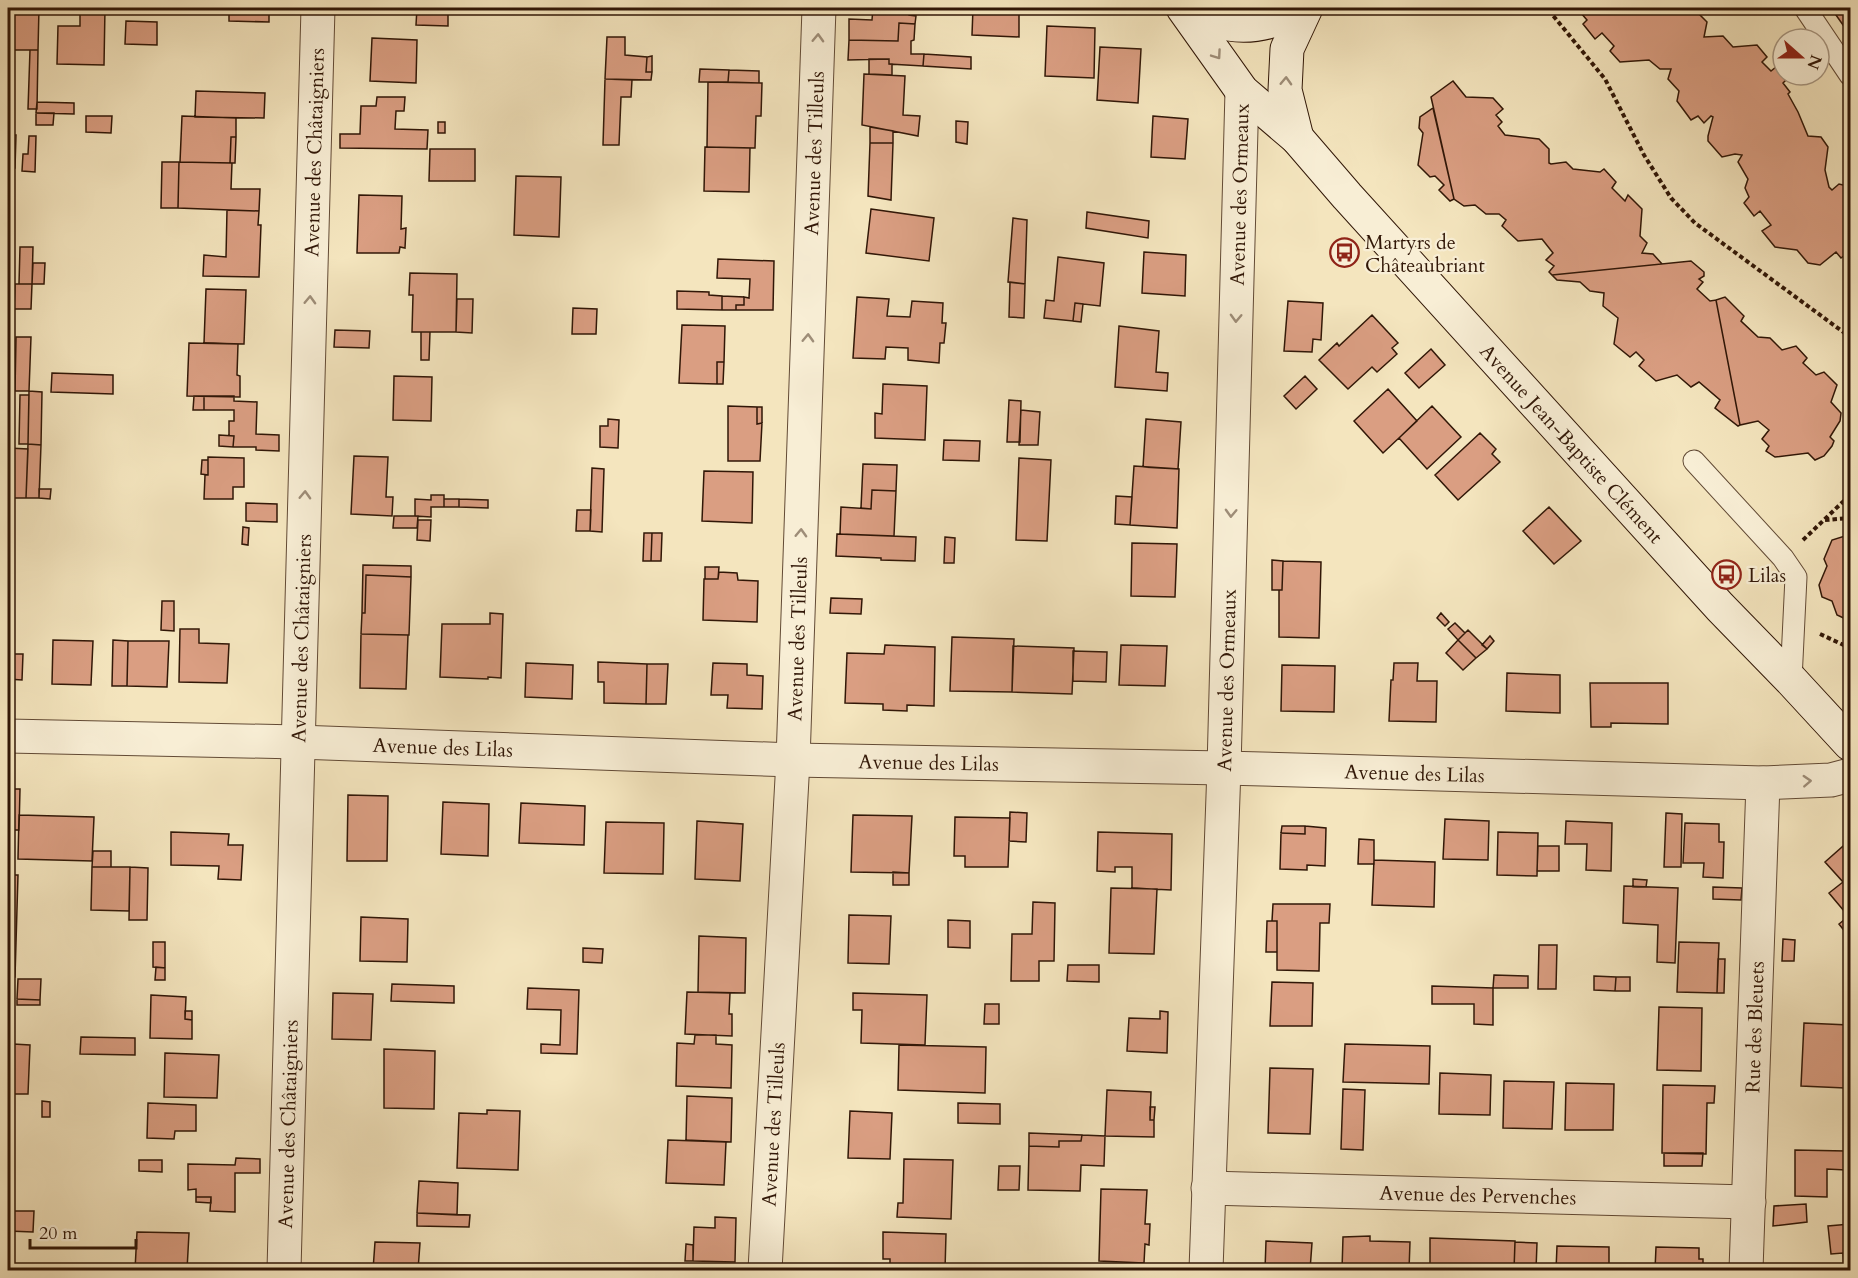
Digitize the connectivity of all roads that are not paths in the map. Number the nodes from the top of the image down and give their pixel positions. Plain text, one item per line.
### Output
1 (318, 8) edge
2 (819, 8) edge
3 (1183, 8) edge
4 (1188, 8) edge
5 (1299, 8) edge
6 (1306, 8) edge
7 (1805, 8) edge
8 (1851, 75) edge
9 (1242, 91) junction
10 (1297, 138) junction
11 (1694, 461) dead end
12 (1791, 680) junction
13 (8, 736) edge
14 (298, 742) junction
15 (1851, 744) edge
16 (792, 759) junction
17 (1224, 768) junction
18 (1851, 775) edge
19 (1763, 783) junction
20 (1208, 1188) junction
21 (1749, 1202) junction
22 (284, 1270) edge
23 (765, 1270) edge
24 (1206, 1270) edge
25 (1746, 1270) edge

14 -> 1 street, Avenue des Châtaigniers
16 -> 2 street, Avenue des Tilleuls
3 -> 9 street, Avenue Jean-Baptiste Clément
4 - 5 street
10 -> 6 street, Avenue Jean-Baptiste Clément
7 - 8 lane
9 - 10 street, Avenue Jean-Baptiste Clément
9 -> 17 street, Avenue des Ormeaux
10 - 12 street, Avenue Jean-Baptiste Clément
11 - 12 lane
12 - 15 street, Avenue Jean-Baptiste Clément
13 - 14 street, Avenue des Lilas
14 - 16 street, Avenue des Lilas
14 - 22 street, Avenue des Châtaigniers
16 - 17 street, Avenue des Lilas
16 - 23 street, Avenue des Tilleuls
17 - 19 street, Avenue des Lilas
17 - 20 street, Avenue des Ormeaux
19 -> 18 street, Avenue des Lilas
19 - 21 street, Rue des Bleuets
20 - 21 street, Avenue des Pervenches
20 - 24 street, Avenue des Ormeaux
21 - 25 street, Rue des Bleuets

